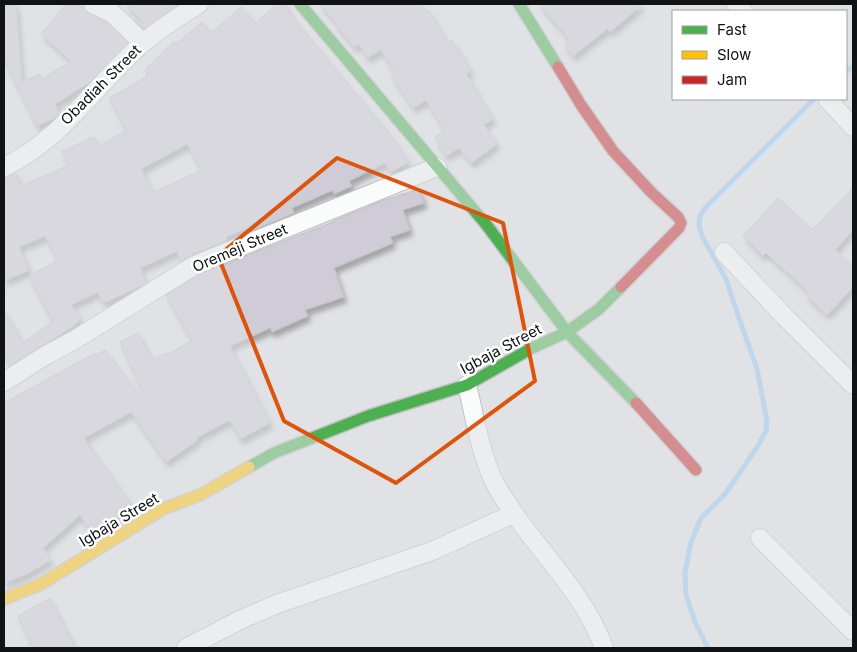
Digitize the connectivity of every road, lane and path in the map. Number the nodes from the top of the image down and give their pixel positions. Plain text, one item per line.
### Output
1 (93, 4) edge
2 (199, 4) edge
3 (300, 4) edge
4 (519, 4) edge
5 (142, 43) junction
6 (829, 100) edge
7 (853, 127) edge
8 (4, 167) edge
9 (437, 167) junction
10 (724, 252) dead end
11 (567, 332) junction
12 (4, 382) edge
13 (853, 385) edge
14 (467, 386) junction
15 (696, 470) dead end
16 (513, 514) junction
17 (760, 538) dead end
18 (4, 599) edge
19 (853, 631) edge
20 (186, 648) edge
21 (604, 648) edge

1 - 5 street
2 - 5 street, Obadiah Street
3 - 9 street
4 - 11 street, Igbaja Street
5 - 8 street, Obadiah Street
6 - 7 street
9 - 11 street
9 - 12 street, Oremeji Street
10 - 13 street
11 - 14 street, Igbaja Street
11 - 15 street
14 - 16 street
14 - 18 street, Igbaja Street
16 - 20 street
16 - 21 street
17 - 19 street

